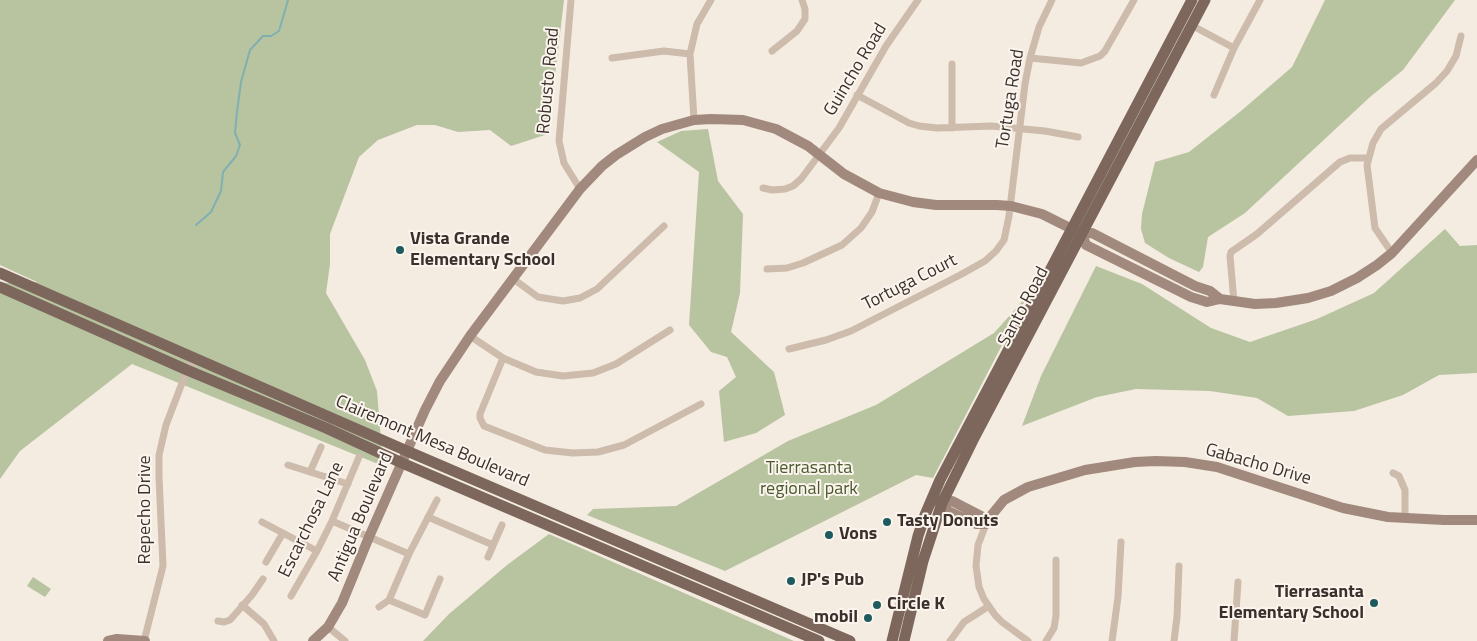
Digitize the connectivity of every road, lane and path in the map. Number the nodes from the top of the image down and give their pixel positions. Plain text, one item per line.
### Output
1 (572, 0) edge
2 (711, 0) edge
3 (802, 0) edge
4 (918, 0) edge
5 (1052, 0) edge
6 (1134, 0) edge
7 (1192, 0) edge
8 (1205, 0) edge
9 (1260, 0) edge
10 (1191, 25) junction
11 (1461, 36) dead end
12 (1234, 48) junction
13 (772, 51) dead end
14 (690, 54) junction
15 (612, 58) dead end
16 (1030, 58) junction
17 (952, 64) dead end
18 (857, 95) junction
19 (1214, 95) dead end
20 (694, 120) junction
21 (952, 128) junction
22 (1020, 129) junction
23 (1078, 137) dead end
24 (818, 154) junction
25 (1369, 158) junction
26 (1477, 160) edge
27 (763, 188) dead end
28 (580, 189) junction
29 (879, 193) junction
30 (1011, 206) junction
31 (664, 226) dead end
32 (1077, 232) junction
33 (1392, 252) junction
34 (767, 269) dead end
35 (0, 273) edge
36 (512, 278) junction
37 (0, 287) edge
38 (1234, 302) junction
39 (670, 330) dead end
40 (470, 336) junction
41 (789, 349) dead end
42 (504, 358) junction
43 (201, 361) junction
44 (187, 370) junction
45 (701, 404) dead end
46 (322, 447) dead end
47 (407, 451) junction
48 (359, 457) dead end
49 (402, 463) junction
50 (288, 465) dead end
51 (310, 472) junction
52 (1393, 473) dead end
53 (348, 484) junction
54 (437, 500) dead end
55 (937, 501) junction
56 (428, 517) junction
57 (1405, 519) junction
58 (1477, 520) edge
59 (332, 521) junction
60 (262, 522) dead end
61 (986, 524) junction
62 (502, 525) dead end
63 (283, 533) junction
64 (369, 537) junction
65 (1121, 542) dead end
66 (493, 546) junction
67 (317, 551) junction
68 (409, 554) junction
69 (488, 557) dead end
70 (1056, 560) dead end
71 (266, 562) dead end
72 (1178, 566) dead end
73 (263, 578) dead end
74 (440, 579) dead end
75 (1238, 582) dead end
76 (291, 596) dead end
77 (389, 600) junction
78 (242, 605) junction
79 (989, 606) junction
80 (379, 607) dead end
81 (218, 621) dead end
82 (328, 627) junction
83 (108, 641) edge
84 (144, 641) edge
85 (274, 641) edge
86 (313, 641) edge
87 (344, 641) edge
88 (819, 641) edge
89 (850, 641) edge
90 (892, 641) edge
91 (904, 641) edge
92 (950, 641) edge
93 (1028, 641) edge
94 (1046, 641) edge
95 (1112, 641) edge
96 (1174, 641) edge
97 (1234, 641) edge

1 - 28 street, Robusto Road
2 - 14 street
3 - 13 street
4 - 18 street, Guincho Road
5 - 16 street, Tortuga Road
6 - 16 street
7 - 32 main road, Santo Road
8 - 10 main road, Santo Road
9 - 12 street
10 - 12 street
10 - 32 main road, Santo Road
11 - 25 street
12 - 19 street
14 - 15 street
14 - 20 street
16 - 22 street, Tortuga Road
17 - 21 street
18 - 21 street
18 - 24 street, Guincho Road
20 - 24 street, Antigua Boulevard
20 - 28 street, Antigua Boulevard
21 - 22 street
22 - 23 street
22 - 30 street, Tortuga Road
24 - 27 street, Guincho Road
24 - 29 street, Antigua Boulevard
25 - 33 street
25 - 38 street
26 - 33 street, Antigua Boulevard
28 - 36 street, Antigua Boulevard
29 - 30 street, Antigua Boulevard
29 - 34 street
30 - 32 street, Antigua Boulevard
30 - 41 street, Tortuga Court
31 - 36 street
32 - 38 street, Antigua Boulevard
32 - 55 main road, Santo Road
33 - 38 street, Antigua Boulevard
35 - 43 main road, Clairemont Mesa Boulevard
36 - 40 street, Antigua Boulevard
37 - 44 main road, Clairemont Mesa Boulevard
39 - 42 street
40 - 42 street
40 - 47 street, Antigua Boulevard
42 - 45 street
43 - 44 street
43 - 47 main road, Clairemont Mesa Boulevard
44 - 49 main road, Clairemont Mesa Boulevard
44 - 84 street, Repecho Drive
46 - 51 street
47 - 49 street, Antigua Boulevard
47 - 89 main road, Clairemont Mesa Boulevard
48 - 53 street, Escarchosa Lane
49 - 64 street, Antigua Boulevard
49 - 88 main road, Clairemont Mesa Boulevard
50 - 51 street
51 - 53 street
52 - 57 street
53 - 59 street, Escarchosa Lane
54 - 56 street
55 - 61 street
55 - 90 main road, Santo Road
55 - 91 main road, Santo Road
56 - 66 street
56 - 68 street
57 - 58 street, Gabacho Drive
57 - 61 street, Gabacho Drive
59 - 64 street
59 - 67 street, Escarchosa Lane
60 - 63 street
61 - 79 street
62 - 66 street
63 - 67 street
63 - 71 street
64 - 68 street
64 - 82 street, Antigua Boulevard
65 - 95 street
66 - 69 street
67 - 76 street, Escarchosa Lane
68 - 77 street
70 - 94 street
72 - 96 street
73 - 78 street
74 - 77 street
75 - 97 street
77 - 80 street
78 - 81 street
78 - 85 street
79 - 92 street
79 - 93 street
82 - 86 street, Antigua Boulevard
82 - 87 street
83 - 84 street

